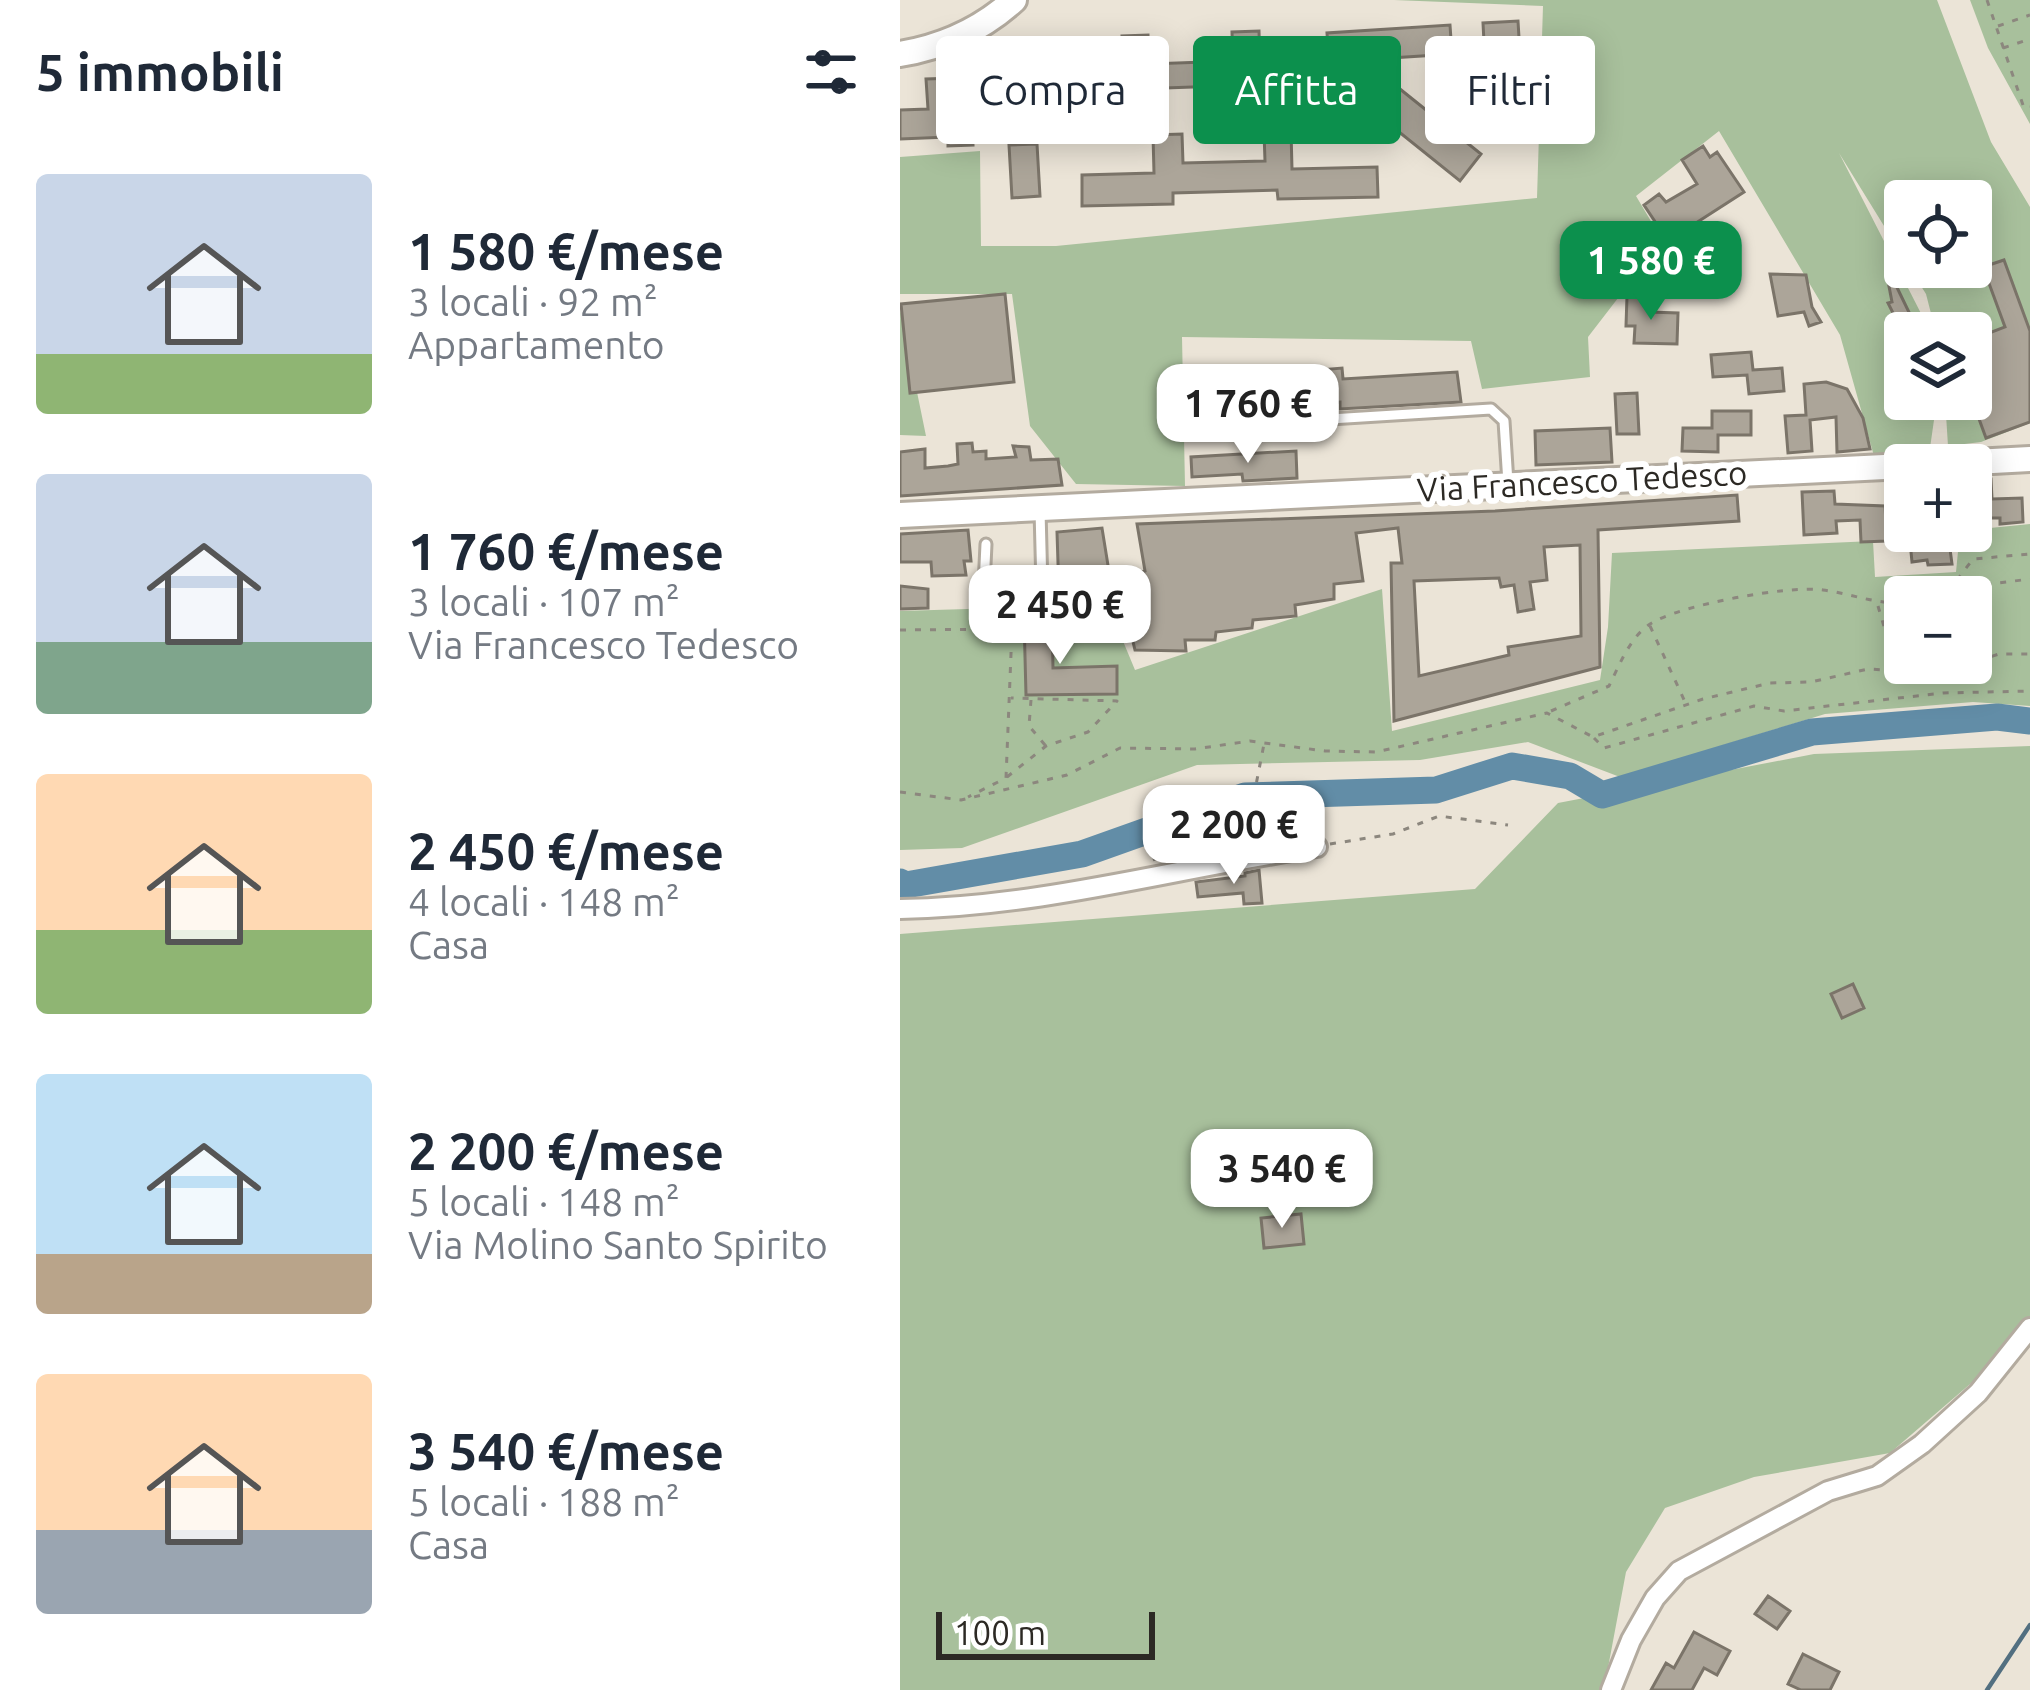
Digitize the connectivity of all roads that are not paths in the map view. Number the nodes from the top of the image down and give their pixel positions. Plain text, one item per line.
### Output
1 (1014, 0) edge
2 (900, 54) edge
3 (1200, 428) dead end
4 (2030, 459) edge
5 (1992, 461) edge
6 (1884, 467) edge
7 (1508, 487) junction
8 (1040, 510) junction
9 (900, 515) edge
10 (986, 544) dead end
11 (1317, 847) road end
12 (900, 909) edge
13 (2030, 1328) edge
14 (1611, 1690) edge

1 - 2 street
3 - 7 lane
4 - 5 street
6 - 7 street, Via Francesco Tedesco
7 - 8 street, Via Francesco Tedesco
8 - 9 street, Via Francesco Tedesco
8 - 10 lane
11 - 12 street
13 - 14 street

